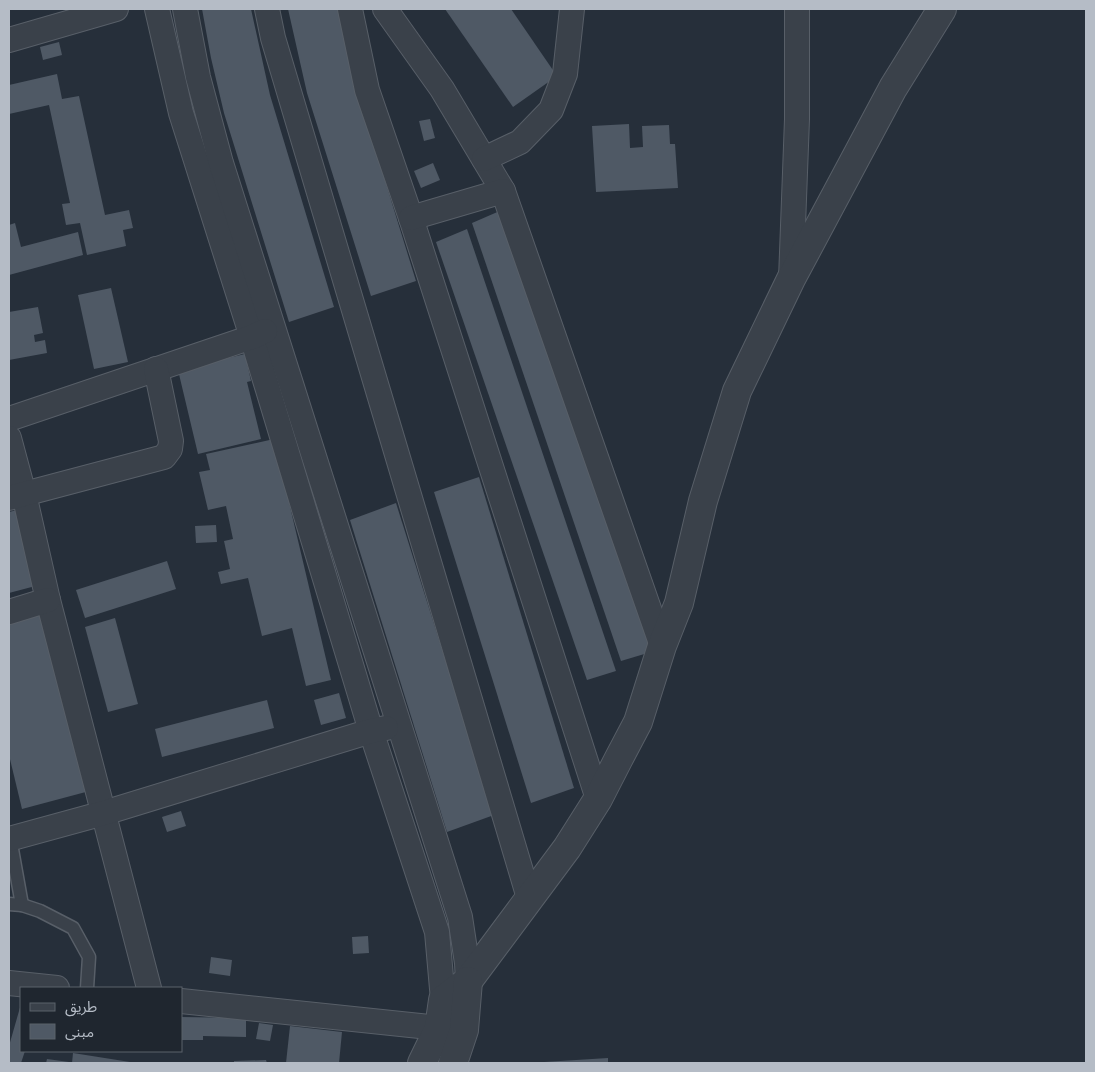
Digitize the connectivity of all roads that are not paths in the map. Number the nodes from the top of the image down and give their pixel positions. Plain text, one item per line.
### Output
1 (116, 9) edge
2 (157, 9) edge
3 (184, 9) edge
4 (267, 9) edge
5 (350, 9) edge
6 (385, 9) edge
7 (572, 9) edge
8 (798, 9) edge
9 (942, 9) edge
10 (80, 14) edge
11 (9, 40) edge
12 (484, 159) junction
13 (503, 191) junction
14 (411, 218) junction
15 (791, 279) junction
16 (274, 327) junction
17 (252, 337) junction
18 (156, 368) junction
19 (9, 418) edge
20 (9, 438) edge
21 (16, 496) edge
22 (48, 600) junction
23 (9, 612) edge
24 (662, 646) junction
25 (400, 726) junction
26 (371, 730) junction
27 (598, 799) junction
28 (104, 813) junction
29 (9, 837) edge
30 (528, 898) junction
31 (9, 904) edge
32 (22, 905) junction
33 (468, 981) junction
34 (9, 983) edge
35 (47, 987) edge
36 (87, 987) edge
37 (149, 987) edge
38 (444, 1000) junction
39 (182, 1001) edge
40 (439, 1028) junction
41 (422, 1063) edge
42 (453, 1063) edge

1 - 10 street
2 - 17 street
3 - 16 street
4 - 30 street
5 - 14 street
6 - 12 street
7 - 12 street
8 - 15 street
9 - 15 street
10 - 11 street
12 - 13 street
13 - 14 street
13 - 24 street
14 - 27 street
15 - 24 street
16 - 17 street
16 - 25 street
17 - 18 street
17 - 26 street
18 - 19 street
18 - 21 street
20 - 21 street
21 - 22 street
22 - 23 street
22 - 28 street
24 - 27 street
25 - 26 street
25 - 33 street
26 - 28 street
26 - 38 street
27 - 30 street
28 - 29 street
28 - 37 street
29 - 32 lane
30 - 33 street
31 - 32 lane
32 - 36 lane
33 - 38 street
33 - 42 street
34 - 35 street
38 - 40 street
39 - 40 street
40 - 41 street

